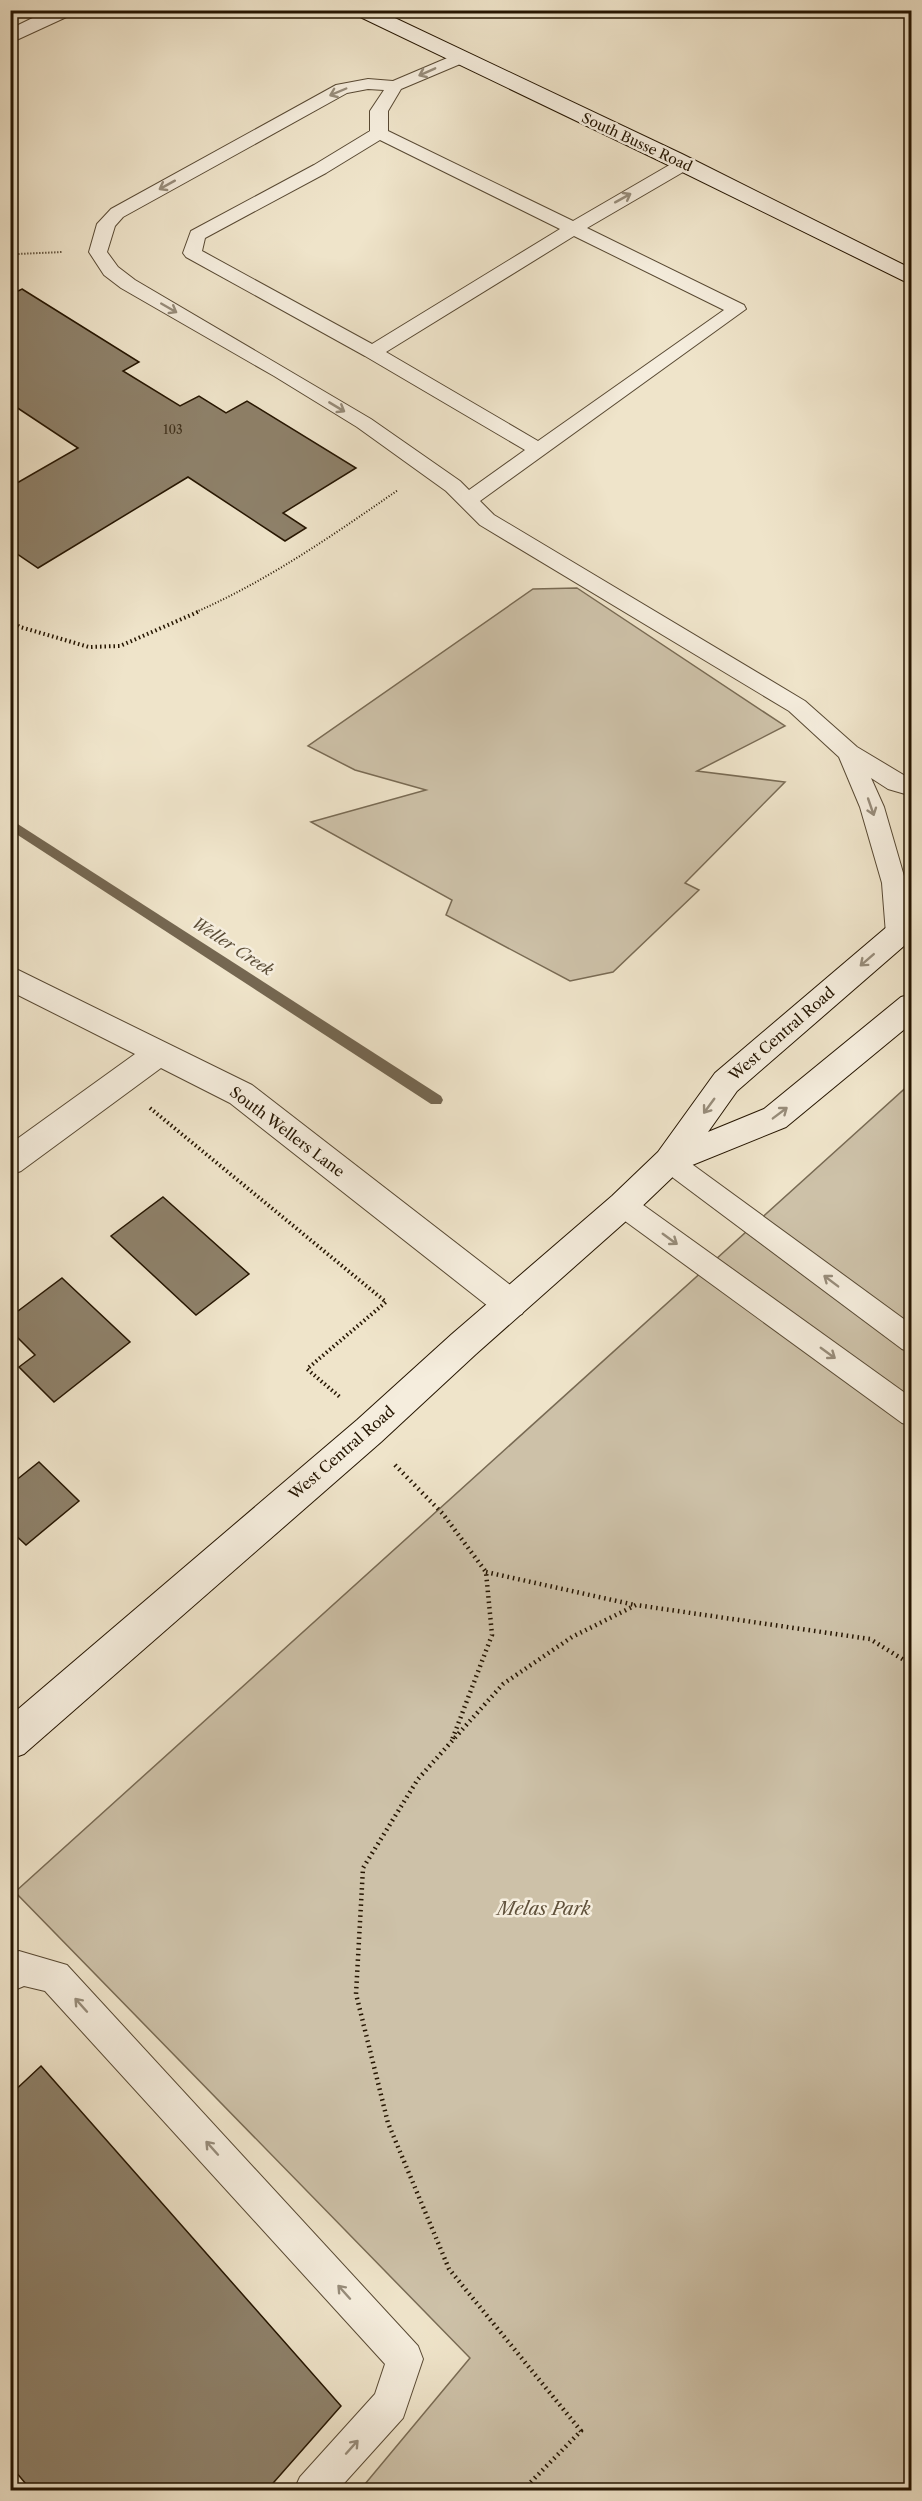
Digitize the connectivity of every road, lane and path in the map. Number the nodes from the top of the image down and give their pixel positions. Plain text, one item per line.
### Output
1 (66, 10) edge
2 (361, 10) edge
3 (10, 37) edge
4 (459, 58) junction
5 (396, 86) junction
6 (379, 133) junction
7 (684, 164) junction
8 (573, 228) junction
9 (98, 252) junction
10 (10, 257) edge
11 (912, 278) edge
12 (372, 352) junction
13 (539, 450) junction
14 (403, 486) dead end
15 (460, 493) junction
16 (10, 621) edge
17 (849, 753) junction
18 (912, 788) edge
19 (905, 928) edge
20 (10, 977) edge
21 (912, 1005) edge
22 (159, 1053) junction
23 (109, 1089) junction
24 (669, 1161) junction
25 (10, 1162) edge
26 (623, 1205) junction
27 (510, 1304) junction
28 (912, 1341) edge
29 (347, 1404) dead end
30 (912, 1414) edge
31 (390, 1460) dead end
32 (486, 1572) junction
33 (636, 1605) junction
34 (912, 1665) edge
35 (10, 1741) edge
36 (451, 1743) junction
37 (10, 1976) edge
38 (313, 2490) edge
39 (523, 2490) edge

1 - 3 main road
2 - 4 main road, South Busse Road
4 -> 5 lane
4 - 7 main road, South Busse Road
5 - 6 lane
5 -> 9 lane
6 - 8 lane
6 - 12 lane
8 -> 7 lane
7 - 11 main road, South Busse Road
8 - 12 lane
8 - 13 lane
9 - 10 path
9 -> 15 lane
12 - 13 lane
13 - 15 lane
14 - 16 path
15 - 17 lane
17 - 18 lane
17 -> 19 lane
19 -> 24 main road, West Central Road
20 - 22 main road, South Wellers Lane
24 -> 21 main road, West Central Road
22 - 23 main road
22 - 27 main road, South Wellers Lane
23 - 25 main road
23 - 29 path
24 - 26 main road, West Central Road
28 -> 24 lane
26 - 27 main road, West Central Road
26 -> 30 lane
27 - 35 main road, West Central Road
31 - 32 path
32 - 33 path
32 - 36 path
33 - 34 path
33 - 36 path
36 - 39 path
38 -> 37 lane

